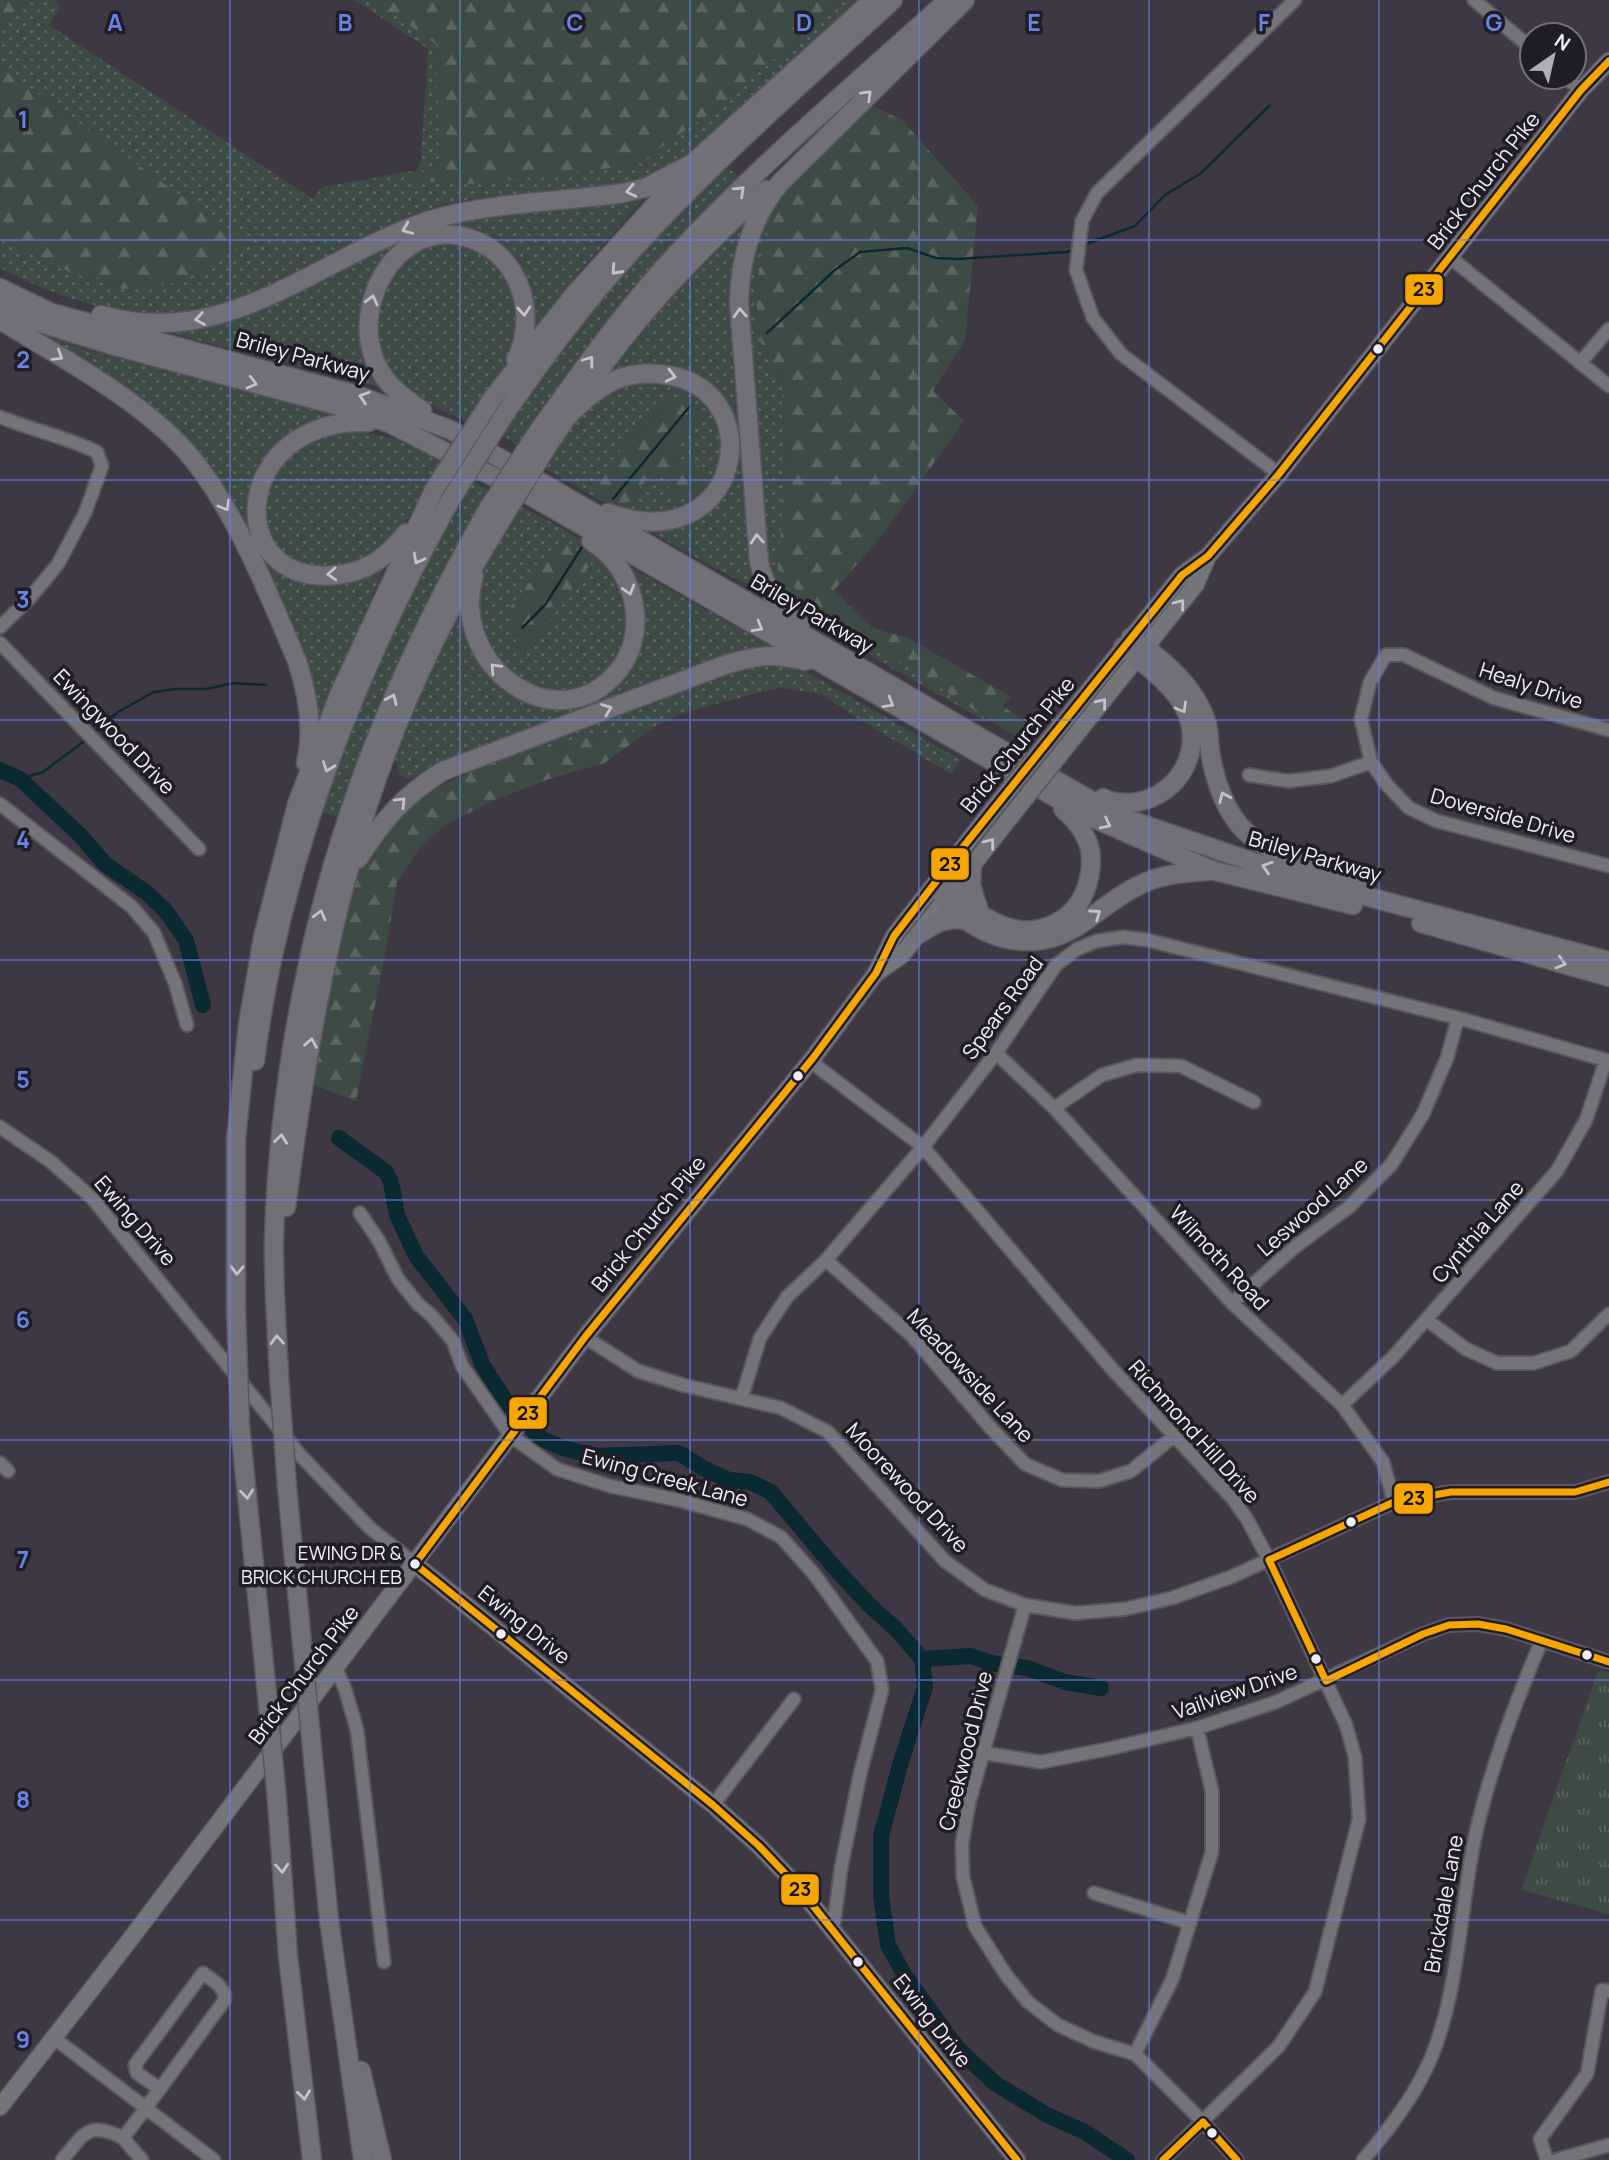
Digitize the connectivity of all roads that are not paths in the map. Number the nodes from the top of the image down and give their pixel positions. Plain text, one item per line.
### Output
1 (873, 0) edge
2 (893, 0) edge
3 (948, 0) edge
4 (965, 0) edge
5 (1295, 0) edge
6 (1474, 0) edge
7 (1518, 37) edge
8 (1609, 61) edge
9 (1588, 83) edge
10 (1580, 91) edge
11 (818, 143) junction
12 (693, 163) junction
13 (1451, 258) junction
14 (0, 282) edge
15 (0, 288) edge
16 (0, 305) edge
17 (0, 320) edge
18 (1609, 328) edge
19 (1580, 363) junction
20 (506, 379) junction
21 (1609, 386) edge
22 (568, 416) junction
23 (0, 417) edge
24 (389, 423) junction
25 (451, 430) junction
26 (542, 441) junction
27 (1279, 474) junction
28 (559, 493) junction
29 (529, 495) junction
30 (423, 510) junction
31 (492, 518) junction
32 (487, 542) junction
33 (0, 627) edge
34 (0, 643) edge
35 (1134, 647) junction
36 (1404, 655) joint
37 (854, 664) junction
38 (830, 669) junction
39 (1609, 730) edge
40 (990, 743) junction
41 (1371, 762) junction
42 (1249, 775) dead end
43 (1045, 792) junction
44 (0, 804) edge
45 (297, 804) junction
46 (199, 849) dead end
47 (972, 866) junction
48 (1609, 866) edge
49 (1211, 870) junction
50 (347, 877) junction
51 (942, 889) junction
52 (973, 917) junction
53 (1451, 919) junction
54 (919, 934) junction
55 (1609, 961) edge
56 (876, 973) junction
57 (1609, 977) edge
58 (1458, 1018) junction
59 (187, 1025) dead end
60 (996, 1053) junction
61 (810, 1061) junction
62 (1608, 1061) edge
63 (1254, 1102) dead end
64 (1054, 1108) junction
65 (0, 1127) edge
66 (923, 1147) junction
67 (360, 1213) dead end
68 (237, 1228) junction
69 (826, 1260) junction
70 (1232, 1303) junction
71 (275, 1305) junction
72 (1609, 1314) edge
73 (1427, 1320) junction
74 (584, 1337) junction
75 (741, 1397) junction
76 (1342, 1405) junction
77 (513, 1433) junction
78 (1174, 1436) junction
79 (1609, 1482) edge
80 (1394, 1502) junction
81 (1269, 1560) junction
82 (415, 1564) junction
83 (1025, 1605) junction
84 (1541, 1642) junction
85 (1609, 1662) edge
86 (336, 1668) junction
87 (1326, 1681) junction
88 (794, 1699) dead end
89 (1197, 1728) junction
90 (984, 1753) junction
91 (713, 1805) junction
92 (1094, 1894) dead end
93 (329, 1920) junction
94 (1190, 1923) junction
95 (833, 1930) junction
96 (384, 1962) dead end
97 (1609, 1991) edge
98 (54, 2038) junction
99 (1135, 2054) junction
100 (160, 2089) junction
101 (0, 2107) edge
102 (146, 2108) junction
103 (1203, 2122) junction
104 (123, 2138) junction
105 (1609, 2145) edge
106 (62, 2160) edge
107 (142, 2160) edge
108 (214, 2160) edge
109 (312, 2160) edge
110 (363, 2160) edge
111 (382, 2160) edge
112 (1017, 2160) edge
113 (1163, 2160) edge
114 (1237, 2160) edge
115 (1363, 2160) edge
116 (1547, 2160) edge
117 (1556, 2160) edge

1 - 12 highway
2 -> 68 highway, bridge
26 -> 3 highway
11 -> 4 highway
5 - 27 street
6 - 7 street
8 - 9 main road, Brick Church Pike
10 - 13 main road, Brick Church Pike
11 - 22 highway
37 -> 11 highway
12 -> 14 highway
12 - 20 highway
13 - 19 street
13 - 27 main road, Brick Church Pike
25 -> 15 highway, Briley Parkway
16 -> 24 highway, Briley Parkway
17 -> 45 highway
18 - 19 street
19 - 21 street
25 -> 20 highway
20 - 30 highway, bridge
22 - 26 highway
22 -> 28 highway
23 - 33 street
24 - 29 highway, Briley Parkway
30 -> 24 highway
25 - 28 highway, Briley Parkway
26 - 31 highway, bridge
27 - 35 main road, Brick Church Pike
28 - 37 highway, Briley Parkway
29 -> 32 highway
29 -> 38 highway, Briley Parkway
30 - 45 highway
31 - 32 highway
71 -> 31 highway
32 - 50 highway
34 - 46 street, Ewingwood Drive
35 -> 40 highway
47 -> 35 main road, Brick Church Pike, bridge
35 - 51 main road, Brick Church Pike, bridge
53 -> 35 highway
36 - 39 street, Healy Drive
36 - 41 street, Doverside Drive
37 - 40 highway, Briley Parkway
38 -> 43 highway, Briley Parkway
50 -> 38 highway
53 -> 40 highway, Briley Parkway
41 - 42 street
41 - 48 street, Doverside Drive
43 -> 49 highway, Briley Parkway
43 - 52 highway
44 - 59 street
45 - 68 highway
47 - 51 main road, Brick Church Pike
47 - 52 highway
52 -> 49 highway
49 -> 57 highway, Briley Parkway
71 -> 50 highway
51 - 52 highway
51 - 54 main road, Brick Church Pike
51 - 56 main road, Brick Church Pike
52 - 54 highway
53 - 55 highway, Briley Parkway
54 - 56 main road, Brick Church Pike
56 - 61 main road, Brick Church Pike
58 - 60 street, Spears Road
58 - 62 street, Spears Road
58 - 70 street, Leswood Lane
60 - 64 street, Wilmoth Road
60 - 66 street, Spears Road
61 - 66 street, Richmond Hill Drive
61 - 74 main road, Brick Church Pike
62 - 73 street, Cynthia Lane
63 - 64 street
64 - 70 street, Wilmoth Road
65 - 82 street, Ewing Drive
66 - 69 street, Spears Road
66 - 78 street, Richmond Hill Drive
67 - 77 street, Ewing Creek Lane
68 -> 109 highway, bridge
69 - 75 street, Spears Road
69 - 78 street, Meadowside Lane
70 - 76 street, Wilmoth Road
93 -> 71 highway, bridge
72 - 73 street
73 - 76 street, Cynthia Lane
74 - 75 street, Moorewood Drive
74 - 77 main road, Brick Church Pike
75 - 83 street, Moorewood Drive
76 - 80 street, Wilmoth Road
77 - 82 main road, Brick Church Pike
77 - 95 street, Ewing Creek Lane
78 - 81 street, Richmond Hill Drive
79 - 80 street, Moorewood Drive
80 - 81 street, Moorewood Drive
81 - 83 street, Moorewood Drive
81 - 87 street, Richmond Hill Drive
82 - 86 main road, Brick Church Pike
82 - 91 main road, Ewing Drive
83 - 90 street, Creekwood Drive
84 - 85 street, Vailview Drive
84 - 87 street, Vailview Drive
84 - 115 street, Brickdale Lane
86 - 96 street
86 - 98 main road, Brick Church Pike
87 - 89 street, Vailview Drive
87 - 103 street, Richmond Hill Drive
88 - 91 street
89 - 90 street, Vailview Drive
89 - 94 street
90 - 99 street, Creekwood Drive
91 - 95 main road, Ewing Drive
92 - 94 street
93 - 110 highway
93 - 111 highway
94 - 99 street
95 - 112 main road, Ewing Drive
97 - 116 street
98 - 101 main road, Brick Church Pike
98 - 102 street
99 - 103 street, Creekwood Drive
100 - 100 street
100 - 102 street
102 - 104 street
102 - 108 street
103 - 113 street, Richmond Hill Drive
103 - 114 street, Creekwood Drive
104 - 106 street
104 - 107 street
105 - 117 street

